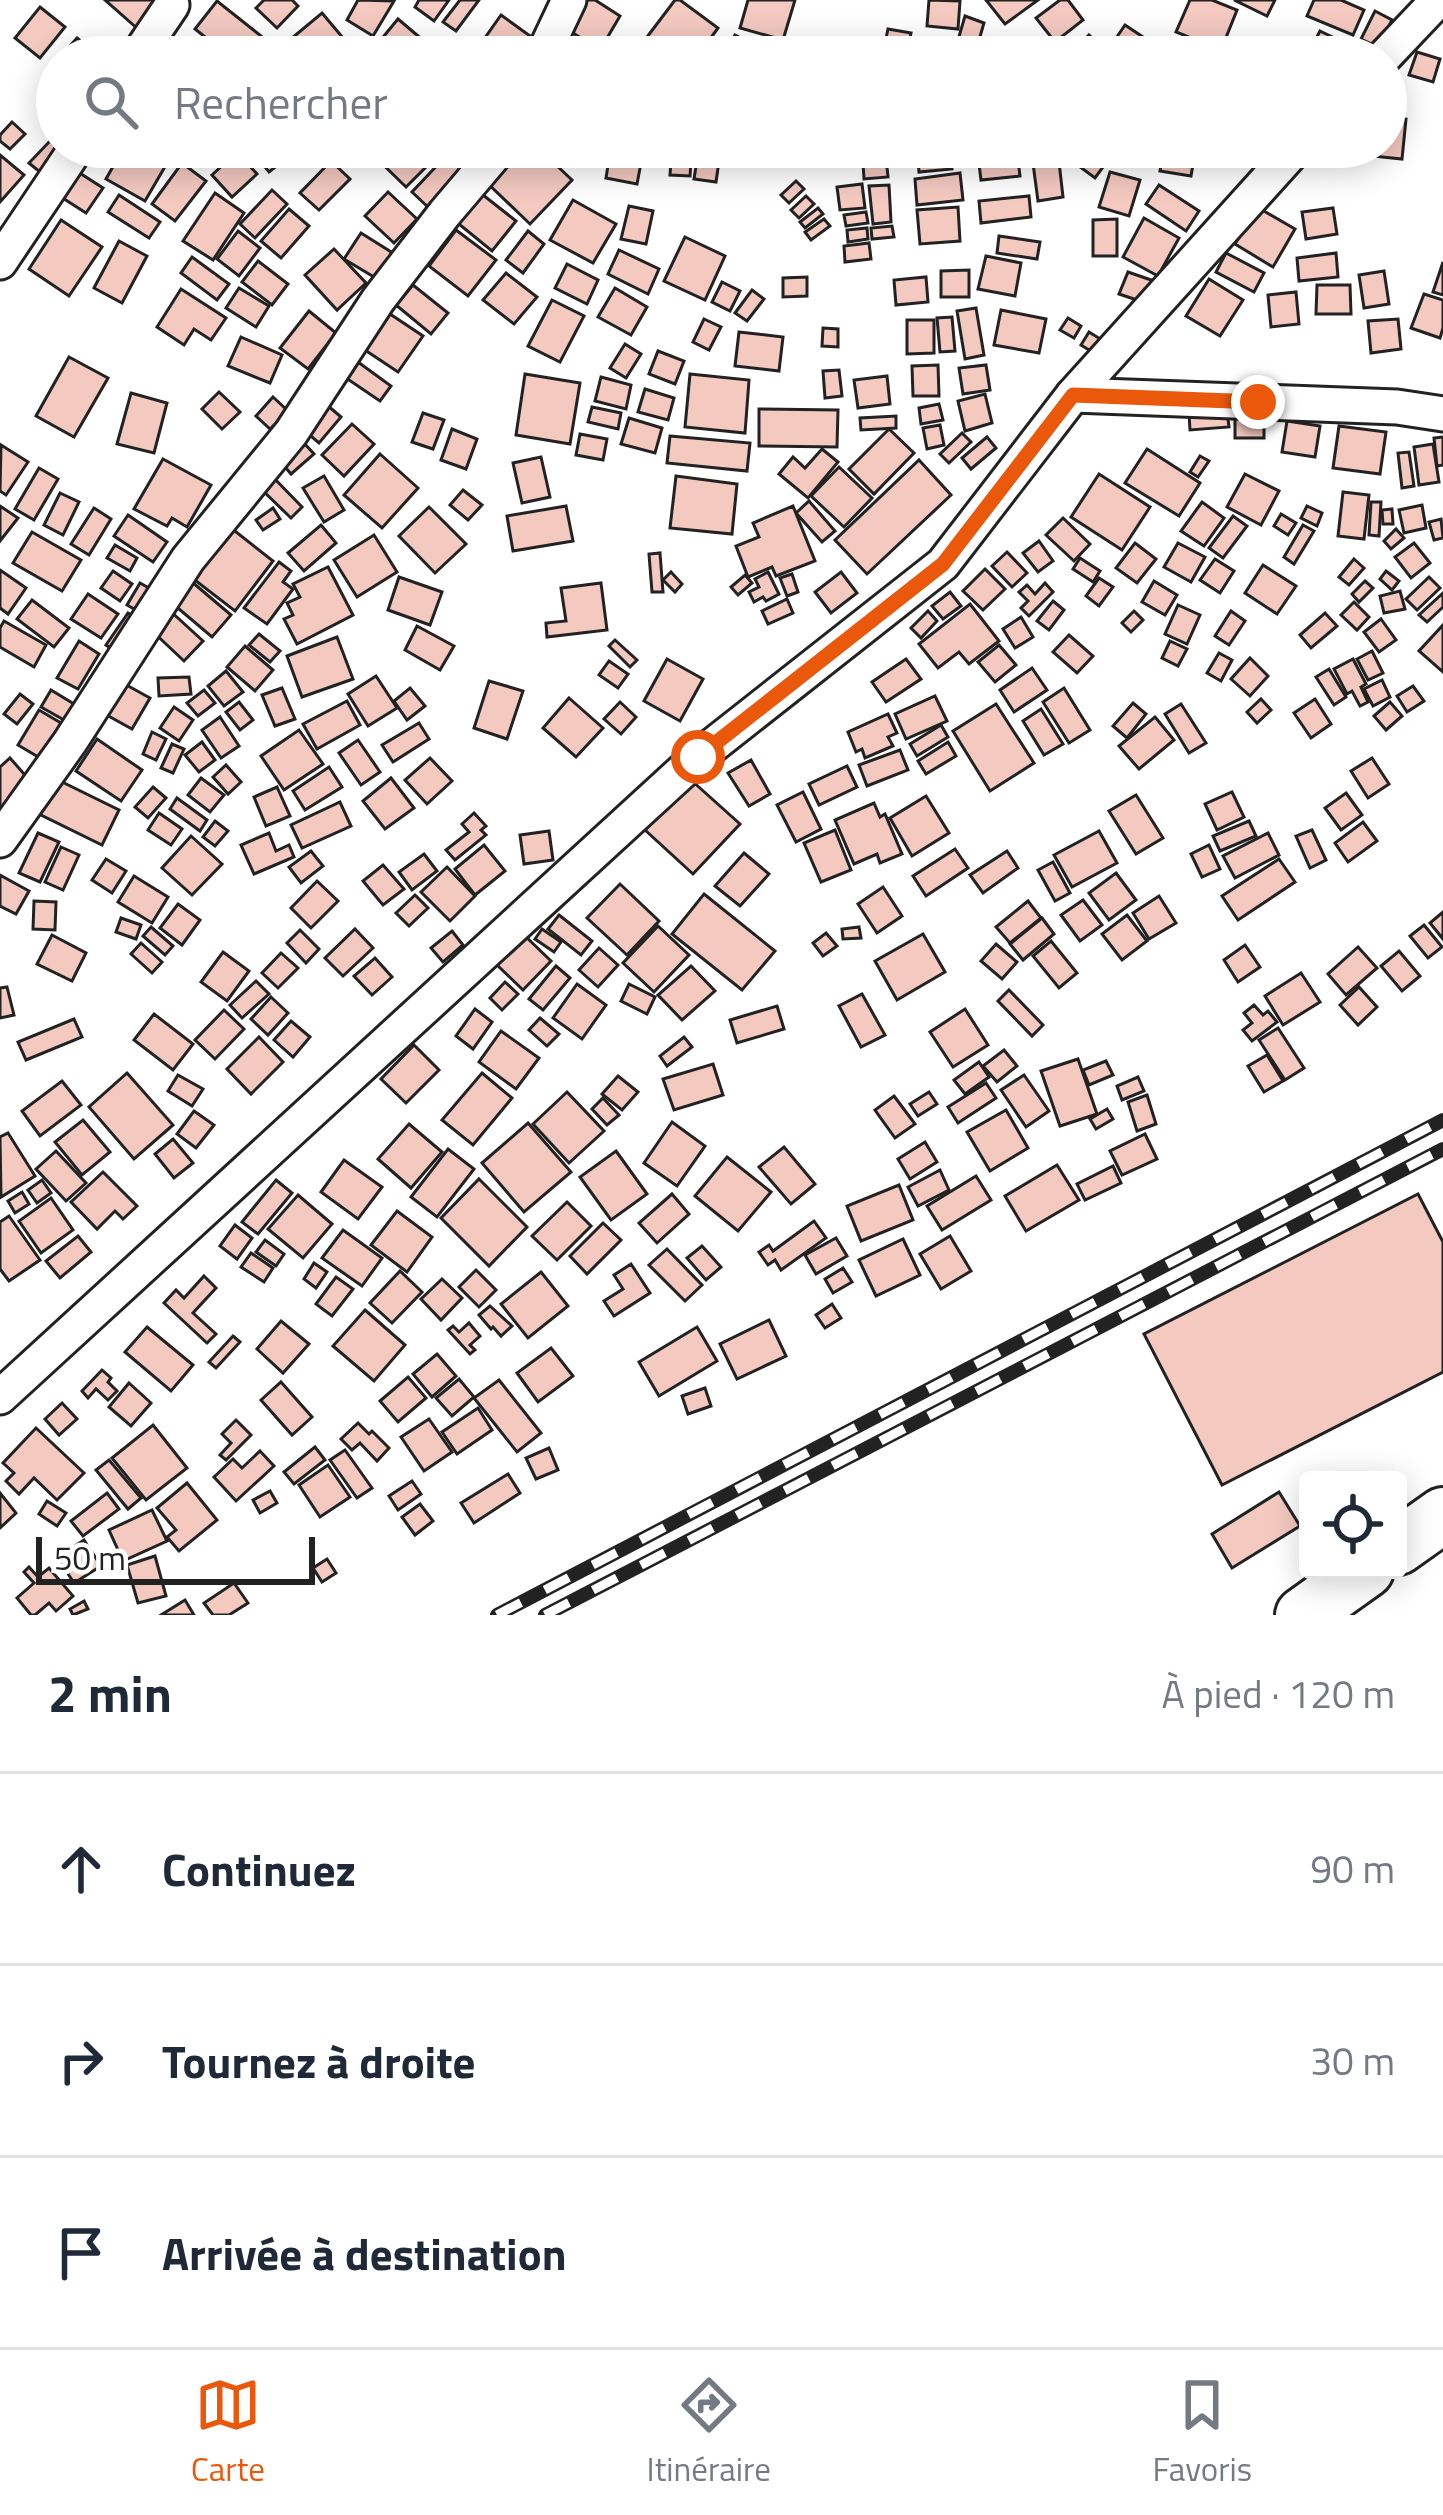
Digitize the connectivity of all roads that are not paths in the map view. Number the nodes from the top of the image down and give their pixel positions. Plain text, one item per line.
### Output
1 (568, 0) edge
2 (1438, 0) edge
3 (172, 5) dead end
4 (151, 36) edge
5 (552, 36) edge
6 (1404, 36) edge
7 (63, 168) edge
8 (483, 168) edge
9 (1278, 168) edge
10 (0, 262) edge
11 (1073, 395) junction
12 (1443, 414) edge
13 (0, 840) edge
14 (0, 1397) edge
15 (1443, 1515) edge
16 (1407, 1541) edge
17 (1353, 1579) edge
18 (1303, 1615) edge

1 - 5 street
2 - 6 street
3 - 4 street
7 - 10 street
8 - 13 street
9 - 11 street
11 - 12 street
11 - 14 street
15 - 16 main road
17 - 18 main road

